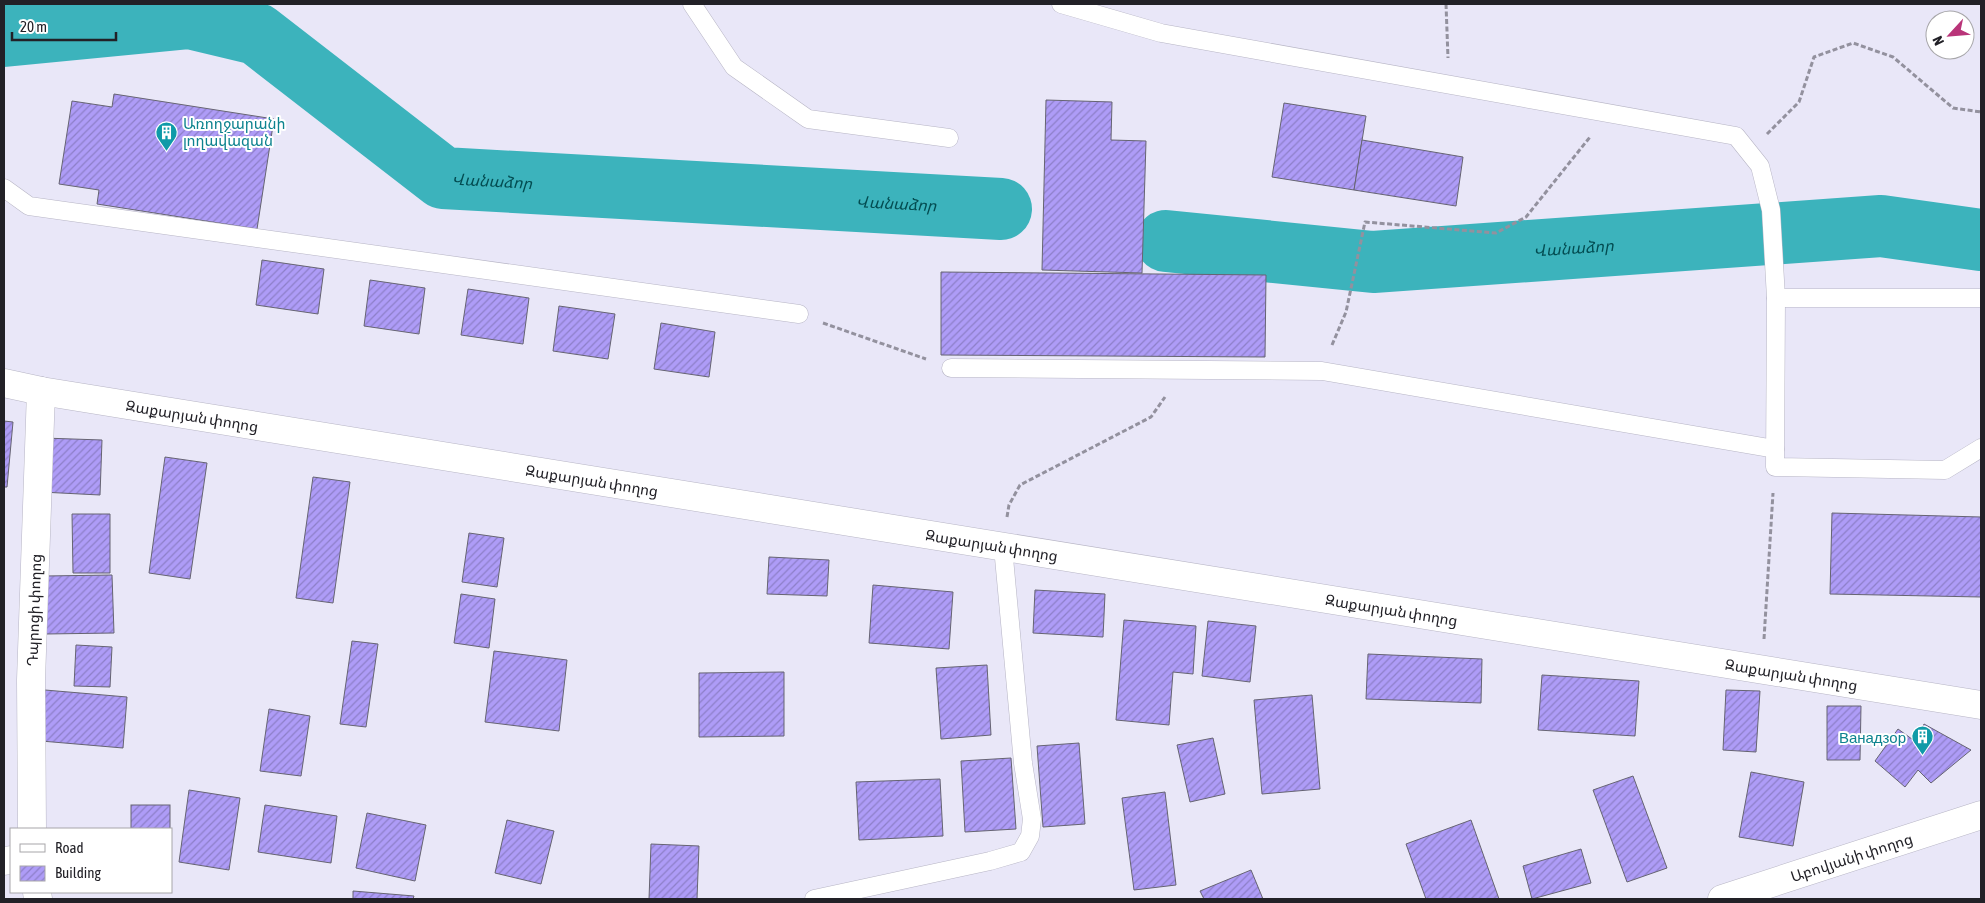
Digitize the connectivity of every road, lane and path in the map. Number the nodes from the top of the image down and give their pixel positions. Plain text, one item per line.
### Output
1 (692, 4) edge
2 (1061, 4) edge
3 (1446, 4) edge
4 (1449, 84) junction
5 (1981, 112) edge
6 (1609, 113) junction
7 (949, 138) dead end
8 (1749, 151) junction
9 (4, 188) edge
10 (1776, 298) junction
11 (1981, 298) edge
12 (799, 314) joint
13 (951, 368) joint
14 (1184, 370) junction
15 (1322, 371) junction
16 (4, 383) edge
17 (41, 391) junction
18 (1775, 448) junction
19 (1981, 448) edge
20 (1775, 467) junction
21 (1004, 547) junction
22 (1762, 670) junction
23 (1981, 705) edge
24 (1981, 815) edge
25 (32, 828) edge
26 (814, 899) edge
27 (1722, 899) edge

1 - 7 lane
2 - 4 lane
3 - 4 path
4 - 6 lane
5 - 8 path
6 - 8 lane
6 - 15 path
8 - 10 lane
9 - 12 lane
10 - 11 lane
10 - 18 lane
12 - 13 path
13 - 14 lane
14 - 15 lane
14 - 21 path
15 - 18 lane
16 - 17 street, Զաքարյան փողոց
17 - 21 street, Զաքարյան փողոց
17 - 25 street, Դպրոցի փողոց
18 - 20 lane
19 - 20 lane
20 - 22 path
21 - 22 street, Զաքարյան փողոց
21 - 26 lane
22 - 23 street, Զաքարյան փողոց
24 - 27 street, Աբովյանի փողոց

